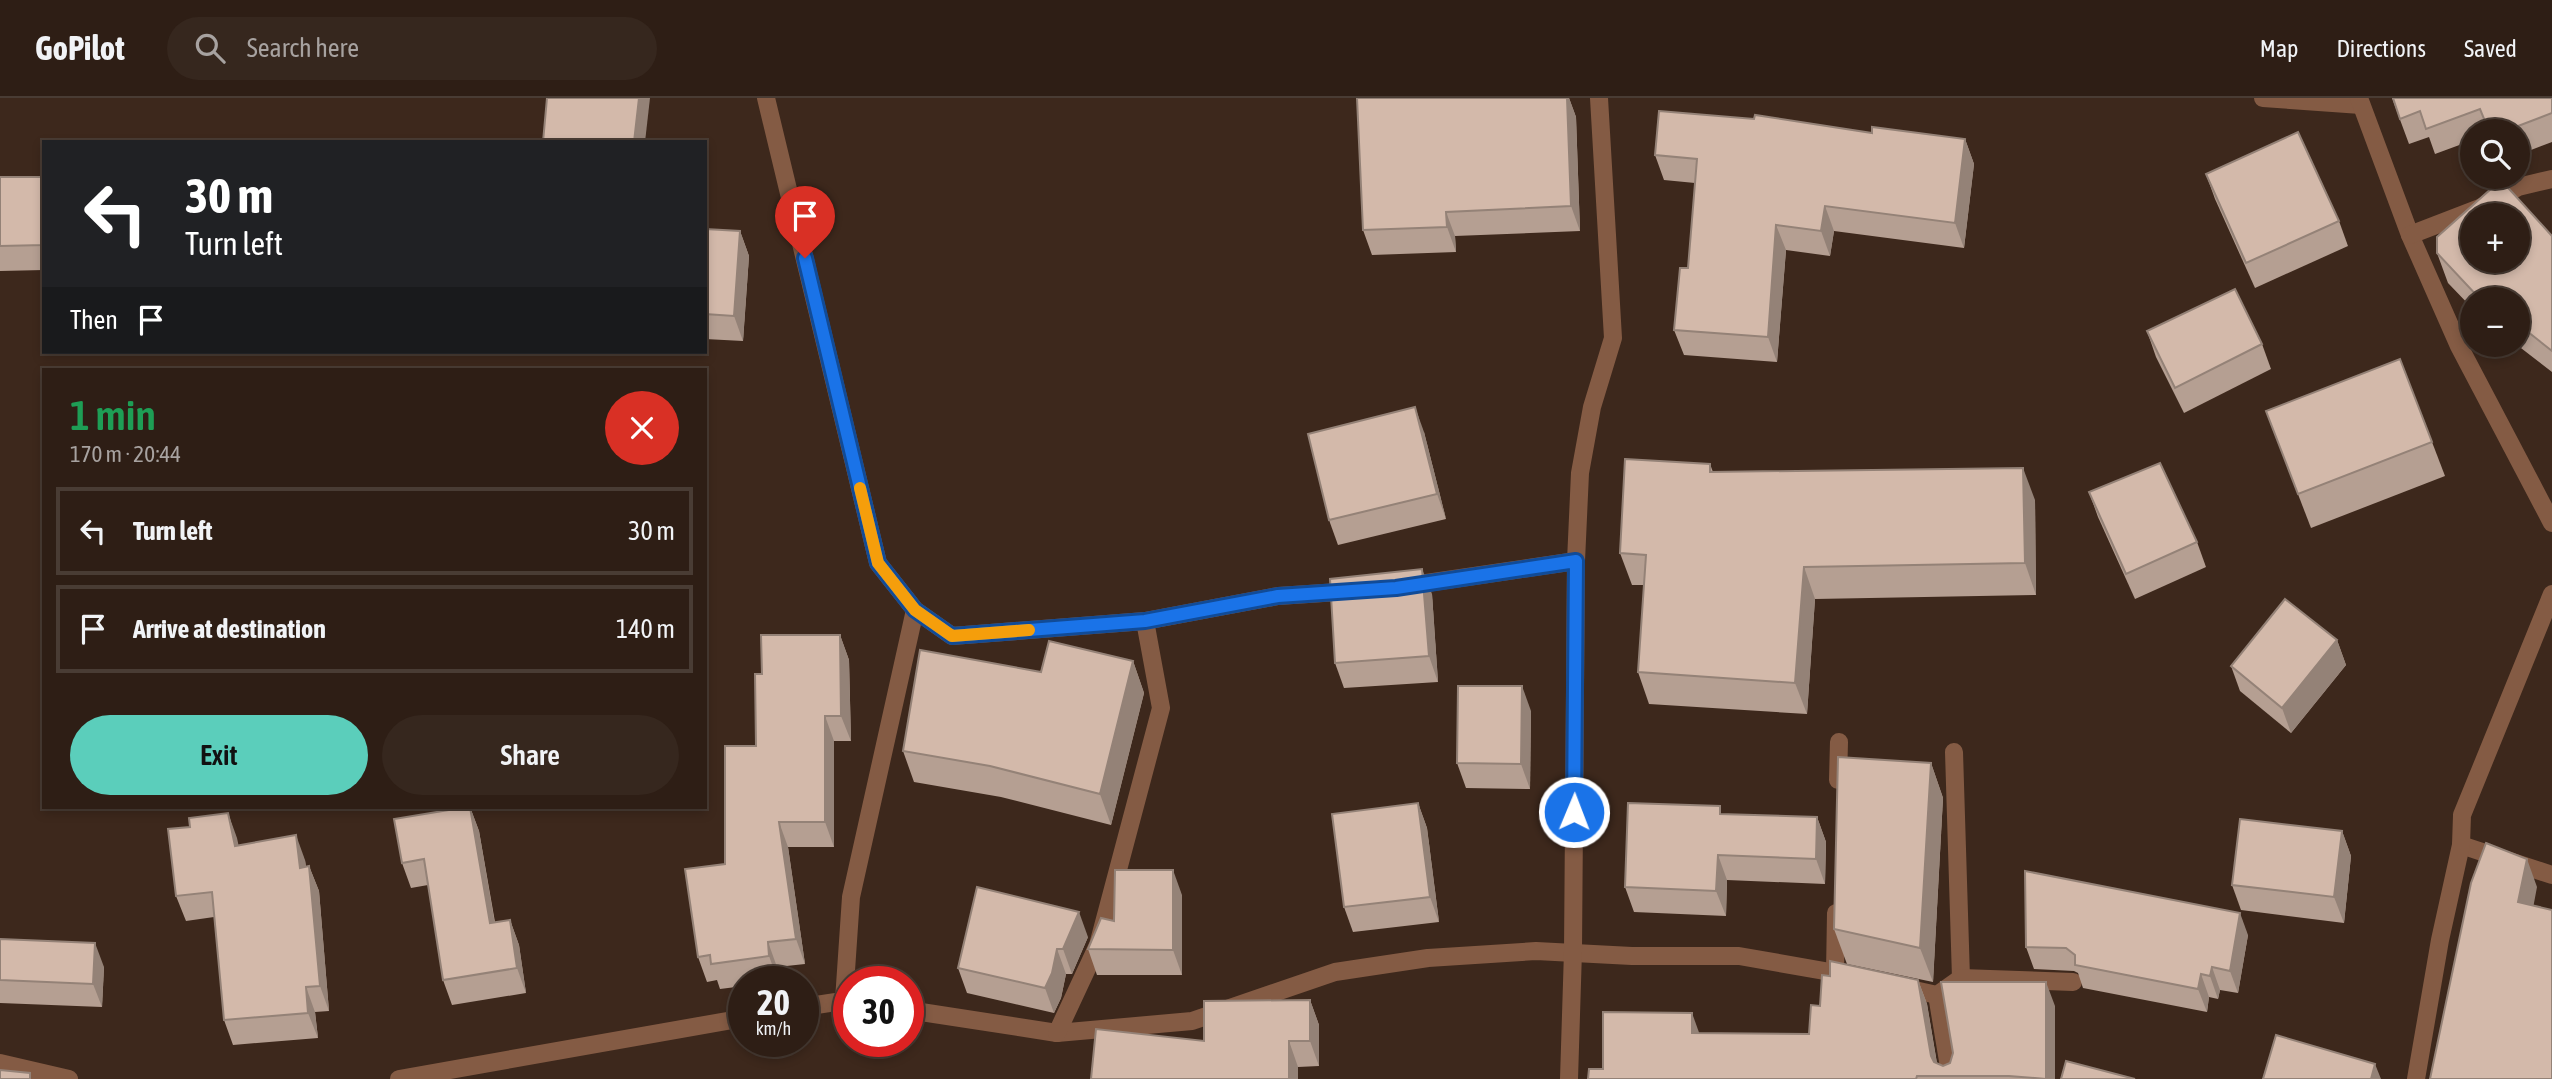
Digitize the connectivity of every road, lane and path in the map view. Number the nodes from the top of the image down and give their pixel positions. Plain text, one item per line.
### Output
1 (766, 98) edge
2 (1599, 98) edge
3 (2263, 98) edge
4 (2360, 102) edge
5 (2552, 179) edge
6 (2410, 235) junction
7 (2552, 523) edge
8 (1576, 561) junction
9 (2552, 594) edge
10 (915, 610) junction
11 (1145, 621) junction
12 (1839, 743) dead end
13 (1954, 752) dead end
14 (1838, 797) edge
15 (2461, 845) junction
16 (2552, 875) edge
17 (1836, 891) edge
18 (1573, 951) junction
19 (848, 966) edge
20 (1835, 973) junction
21 (1961, 978) junction
22 (2073, 982) edge
23 (1937, 995) junction
24 (924, 1012) edge
25 (728, 1021) edge
26 (1057, 1033) junction
27 (0, 1063) edge
28 (69, 1079) edge
29 (399, 1079) edge
30 (1569, 1079) edge
31 (1951, 1079) edge
32 (2416, 1079) edge

1 - 10 street
2 - 8 street
3 - 4 street
4 - 6 street
5 - 6 street
6 - 7 street
8 - 11 street
8 - 18 street
9 - 15 street
10 - 11 street
10 - 19 street
11 - 26 street
12 - 14 street
13 - 21 street
15 - 16 street
15 - 32 street
17 - 20 street
18 - 20 street
18 - 26 street
18 - 30 street
20 - 23 street
21 - 22 street
21 - 23 street
23 - 31 street
24 - 26 street
25 - 29 street
27 - 28 street

